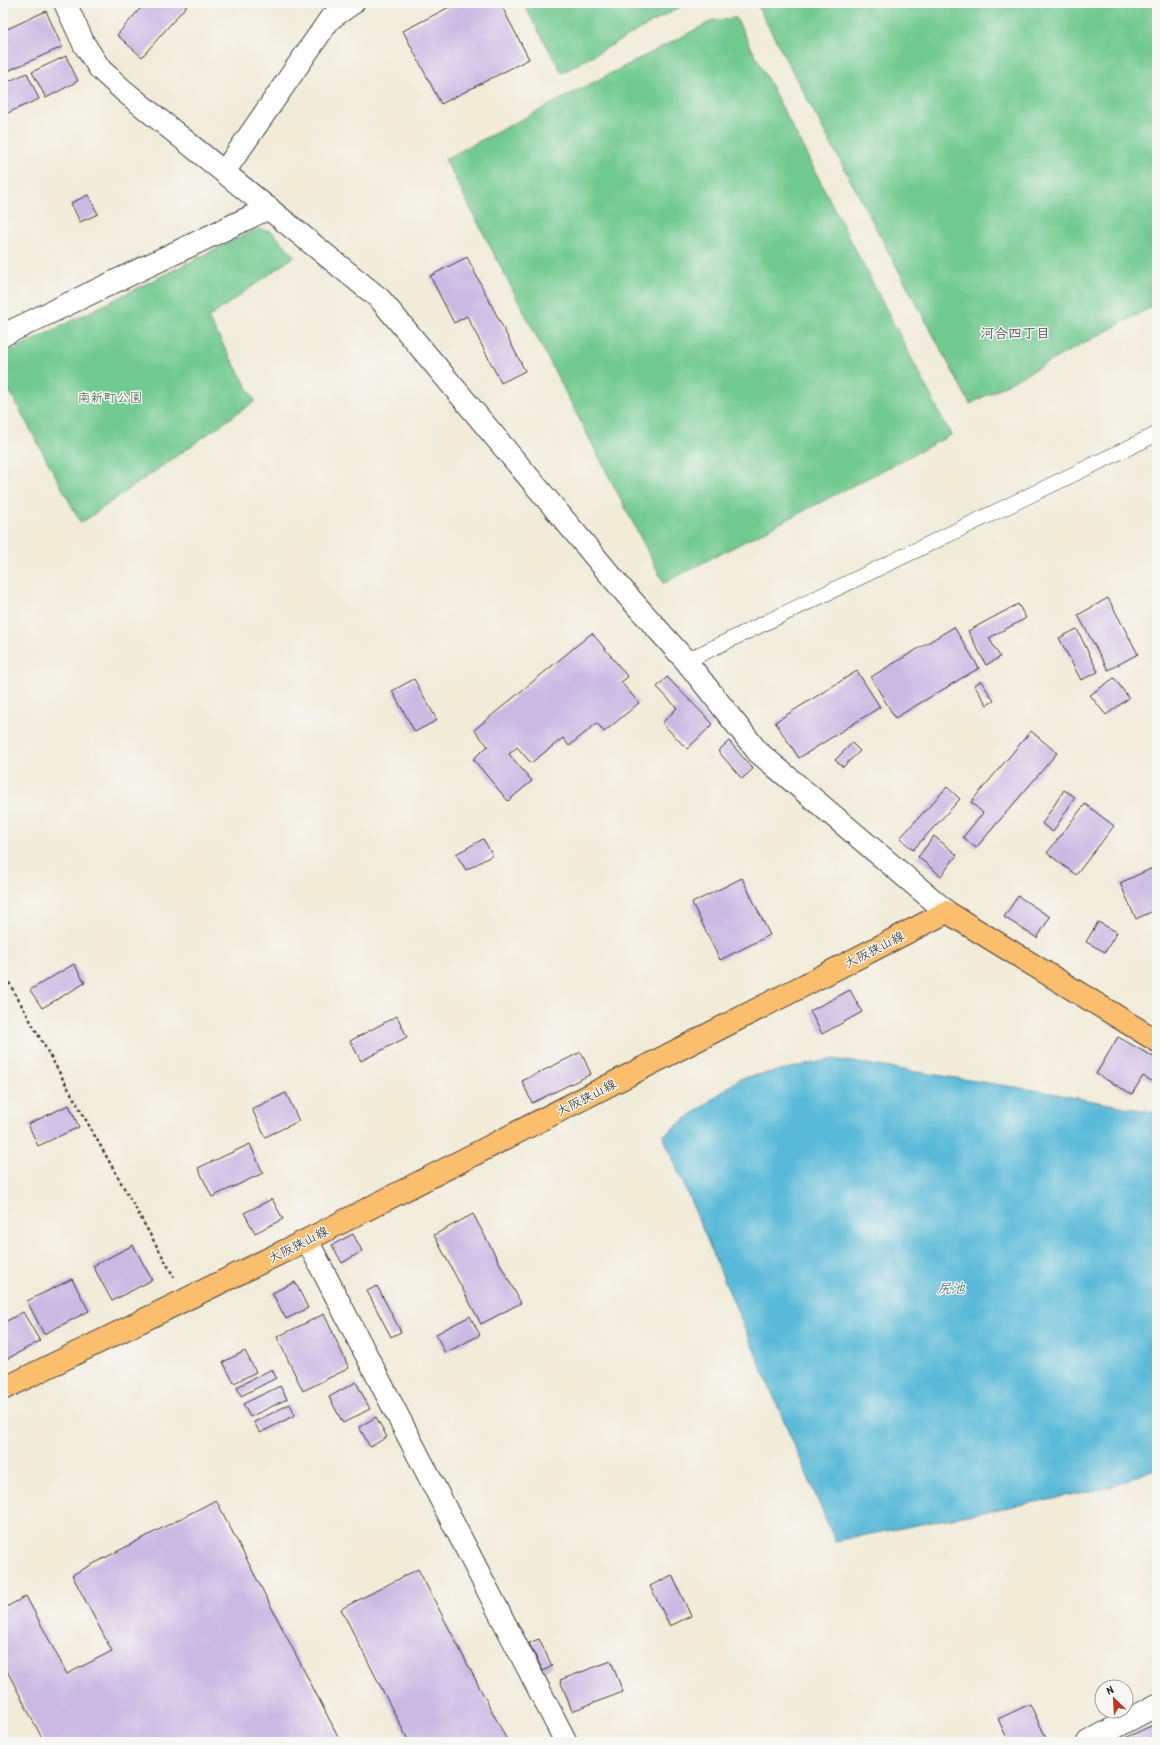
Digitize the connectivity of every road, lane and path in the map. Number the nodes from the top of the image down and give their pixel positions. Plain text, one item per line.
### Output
1 (65, 3) edge
2 (353, 3) edge
3 (224, 172) junction
4 (269, 208) junction
5 (3, 334) edge
6 (1157, 434) edge
7 (686, 661) junction
8 (947, 912) junction
9 (3, 972) edge
10 (1157, 1041) edge
11 (307, 1240) junction
12 (186, 1300) junction
13 (3, 1389) edge
14 (1157, 1705) edge
15 (566, 1742) edge
16 (1088, 1742) edge

1 - 3 street
2 - 3 street
3 - 4 street
4 - 5 street
4 - 7 street
6 - 7 lane
7 - 8 street
8 - 10 main road
8 - 11 main road, 大阪狭山線
9 - 12 path
11 - 12 main road, 大阪狭山線
11 - 15 street
12 - 13 main road, 大阪狭山線
14 - 16 street

